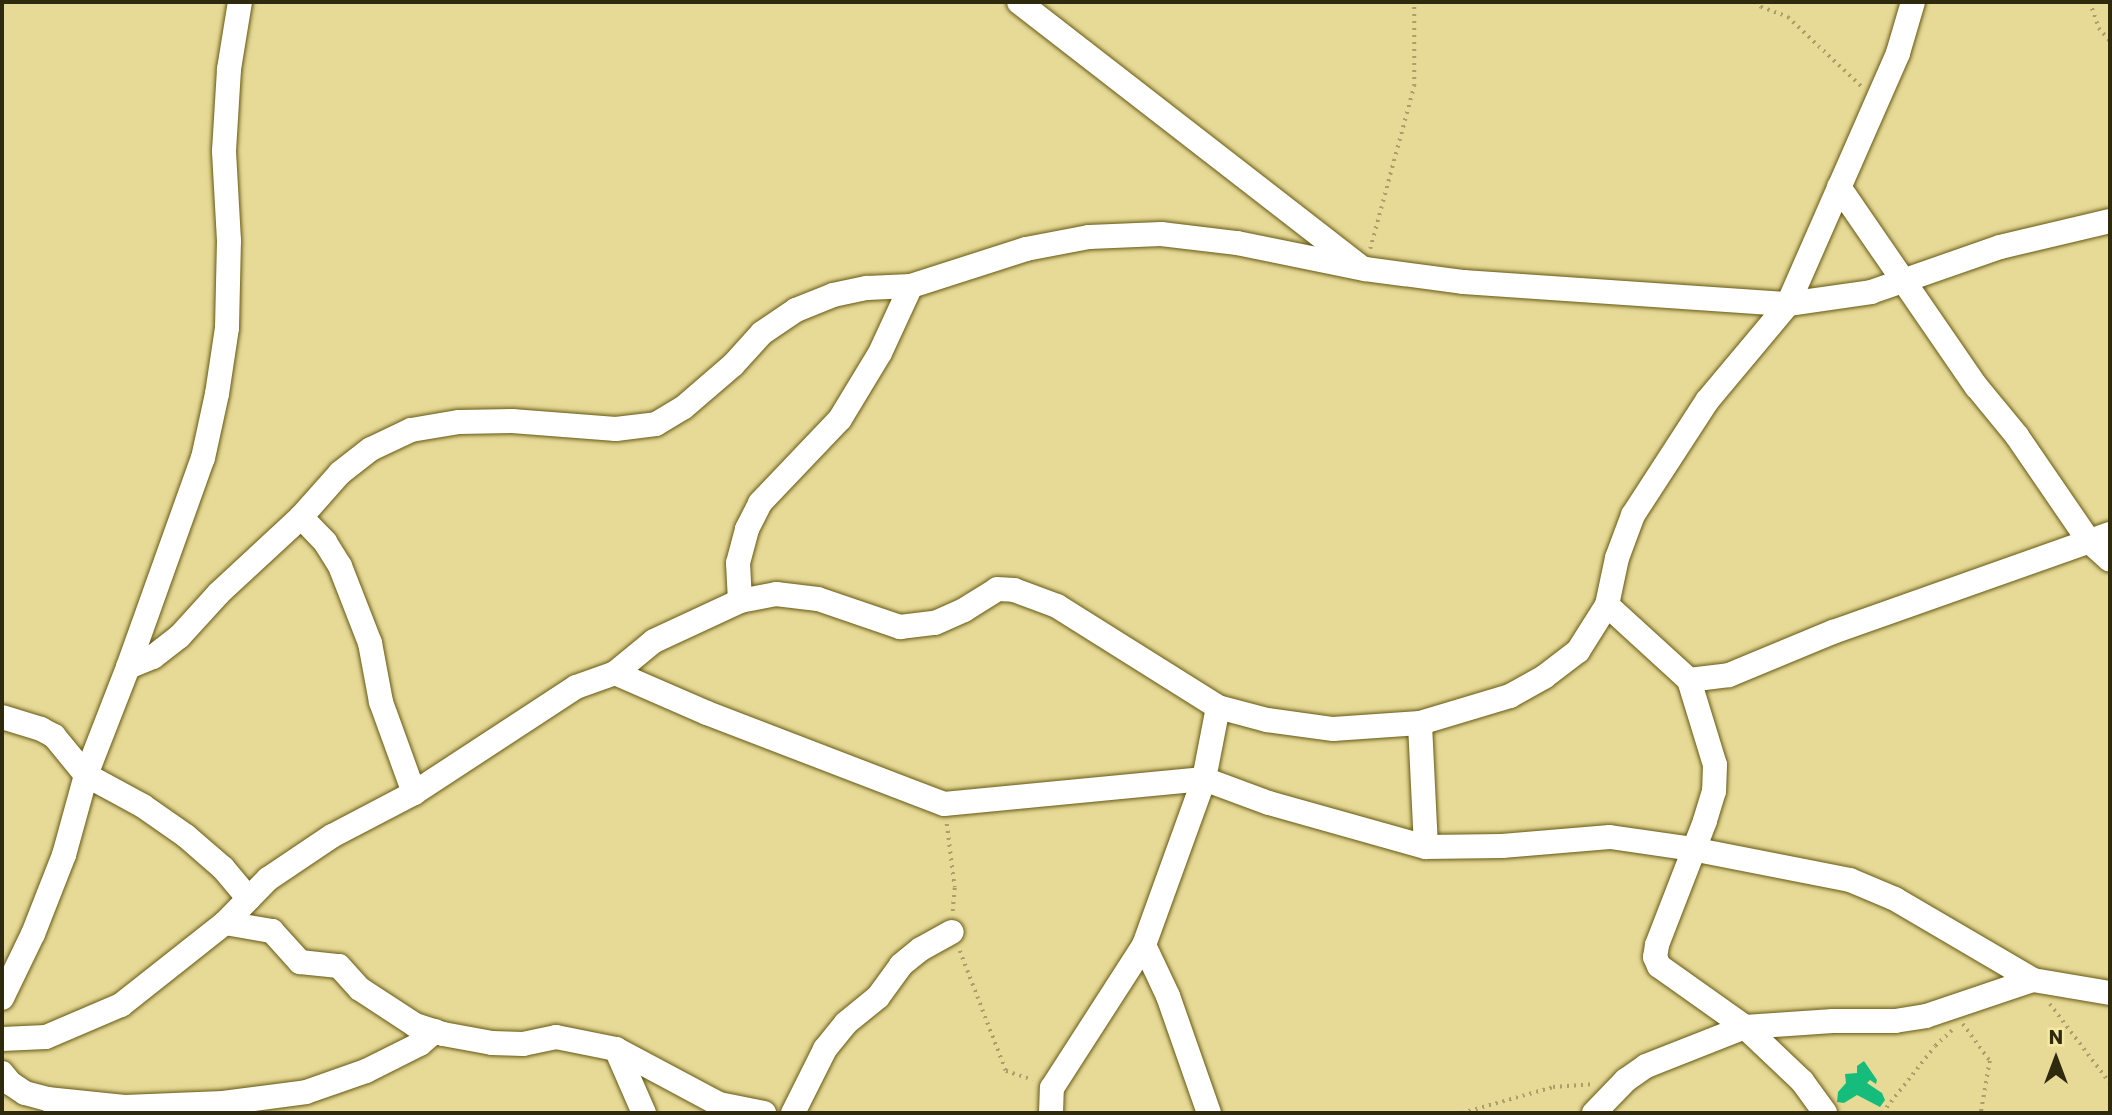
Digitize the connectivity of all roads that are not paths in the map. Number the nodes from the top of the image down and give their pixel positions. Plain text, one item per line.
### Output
1 (240, 2) edge
2 (1019, 2) edge
3 (1913, 2) edge
4 (1839, 187) junction
5 (2110, 221) edge
6 (1365, 269) junction
7 (1904, 281) junction
8 (911, 286) junction
9 (1788, 304) junction
10 (302, 517) junction
11 (2100, 538) edge
12 (2110, 560) edge
13 (740, 601) junction
14 (1607, 605) junction
15 (128, 667) junction
16 (615, 673) junction
17 (1689, 680) junction
18 (1218, 707) junction
19 (2, 717) edge
20 (1419, 723) junction
21 (86, 775) junction
22 (1204, 779) junction
23 (414, 793) junction
24 (1426, 847) junction
25 (1692, 849) junction
26 (249, 899) junction
27 (225, 923) junction
28 (951, 932) road end
29 (1144, 945) junction
30 (2033, 980) junction
31 (2110, 993) edge
32 (2, 998) edge
33 (1745, 1027) junction
34 (435, 1031) junction
35 (2, 1039) edge
36 (616, 1049) junction
37 (2, 1073) edge
38 (644, 1113) edge
39 (764, 1113) edge
40 (793, 1113) edge
41 (1051, 1113) edge
42 (1209, 1113) edge
43 (1594, 1113) edge
44 (1825, 1113) edge

1 - 15 street
2 - 6 street
3 - 4 street
4 - 7 street
4 - 9 street
5 - 7 street
6 - 8 street
6 - 9 street
7 - 9 street
7 - 11 street
8 - 10 street
8 - 13 street
9 - 14 street
10 - 15 street
10 - 23 street
11 - 12 street
11 - 17 street
13 - 16 street
13 - 18 street
14 - 17 street
14 - 20 street
15 - 21 street
16 - 22 street
16 - 23 street
17 - 25 street
18 - 20 street
18 - 22 street
19 - 21 street
20 - 24 street
21 - 26 street
21 - 32 street
22 - 24 street
22 - 29 street
23 - 26 street
24 - 25 street
25 - 30 street
25 - 33 street
26 - 27 street
27 - 34 street
27 - 35 street
28 - 40 street
29 - 41 street
29 - 42 street
30 - 31 street
30 - 33 street
33 - 43 street
33 - 44 street
34 - 36 street
34 - 37 street
36 - 38 street
36 - 39 street

